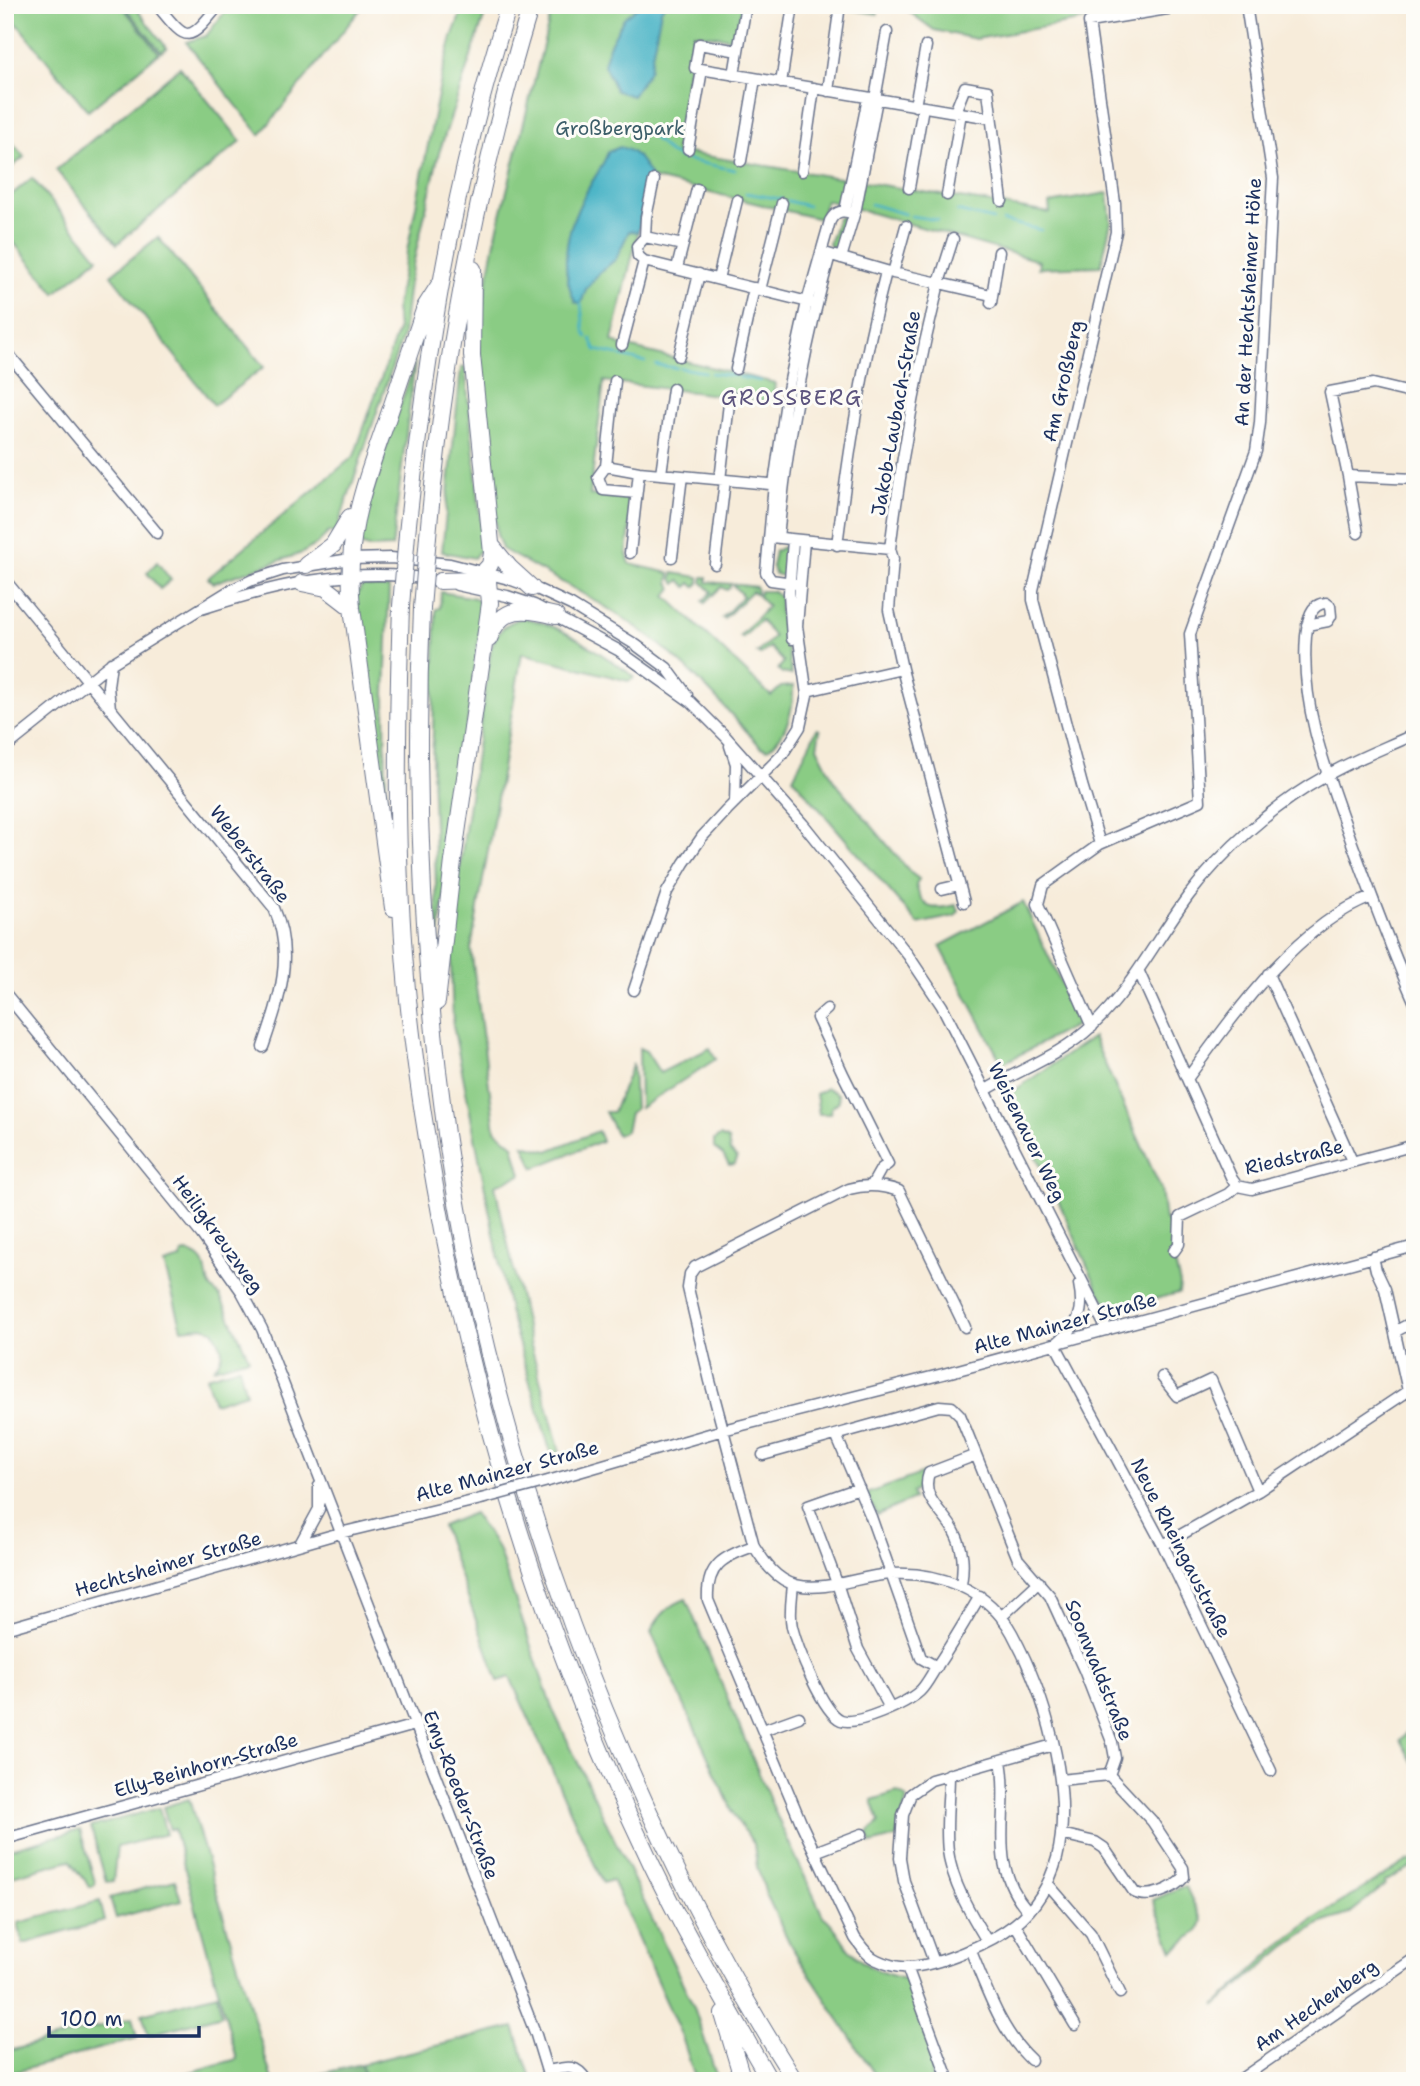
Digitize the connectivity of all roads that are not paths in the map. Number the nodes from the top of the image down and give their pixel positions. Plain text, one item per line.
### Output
1 (157, 5) edge
2 (219, 5) edge
3 (509, 5) edge
4 (531, 5) edge
5 (746, 5) edge
6 (793, 5) edge
7 (1191, 5) edge
8 (1246, 5) edge
9 (839, 12) dead end
10 (887, 33) dead end
11 (926, 46) dead end
12 (738, 51) junction
13 (702, 69) junction
14 (734, 75) junction
15 (755, 79) junction
16 (781, 83) junction
17 (814, 89) junction
18 (828, 91) junction
19 (873, 99) junction
20 (919, 106) junction
21 (958, 113) junction
22 (991, 118) junction
23 (688, 149) dead end
24 (741, 161) dead end
25 (802, 171) dead end
26 (654, 180) dead end
27 (908, 188) dead end
28 (697, 190) dead end
29 (947, 195) dead end
30 (737, 200) dead end
31 (1002, 201) dead end
32 (782, 203) dead end
33 (850, 212) junction
34 (476, 213) junction
35 (905, 226) dead end
36 (645, 237) junction
37 (953, 239) dead end
38 (683, 245) junction
39 (999, 252) dead end
40 (831, 255) junction
41 (644, 261) junction
42 (677, 268) junction
43 (889, 272) junction
44 (699, 274) junction
45 (718, 279) junction
46 (441, 282) junction
47 (939, 283) junction
48 (757, 289) junction
49 (812, 303) junction
50 (622, 345) dead end
51 (5, 350) edge
52 (679, 356) dead end
53 (736, 369) dead end
54 (615, 380) dead end
55 (673, 389) dead end
56 (1415, 394) edge
57 (730, 395) dead end
58 (606, 466) junction
59 (639, 472) junction
60 (661, 473) junction
61 (682, 476) junction
62 (1348, 476) junction
63 (1415, 478) edge
64 (722, 480) junction
65 (778, 484) junction
66 (362, 493) junction
67 (636, 493) junction
68 (157, 533) dead end
69 (1358, 533) dead end
70 (774, 537) junction
71 (799, 541) junction
72 (837, 545) junction
73 (492, 546) junction
74 (890, 549) junction
75 (630, 553) dead end
76 (672, 556) dead end
77 (350, 559) junction
78 (715, 564) dead end
79 (306, 565) junction
80 (484, 572) junction
81 (350, 577) junction
82 (5, 580) edge
83 (440, 581) junction
84 (302, 583) junction
85 (795, 584) junction
86 (533, 587) junction
87 (490, 593) junction
88 (352, 608) junction
89 (201, 609) junction
90 (556, 616) junction
91 (1307, 625) dead end
92 (484, 655) junction
93 (111, 663) junction
94 (902, 669) junction
95 (87, 680) junction
96 (806, 685) junction
97 (691, 702) junction
98 (110, 709) junction
99 (1415, 734) edge
100 (726, 737) junction
101 (5, 748) edge
102 (1328, 774) junction
103 (760, 776) junction
104 (734, 802) junction
105 (1100, 844) junction
106 (959, 885) junction
107 (942, 889) dead end
108 (1372, 897) junction
109 (964, 902) dead end
110 (1139, 972) junction
111 (1268, 974) junction
112 (406, 979) junction
113 (634, 990) dead end
114 (5, 993) edge
115 (1415, 1003) edge
116 (827, 1009) dead end
117 (1092, 1027) junction
118 (434, 1036) junction
119 (263, 1047) dead end
120 (1187, 1079) junction
121 (986, 1090) junction
122 (1415, 1145) edge
123 (1352, 1161) junction
124 (872, 1185) junction
125 (1237, 1186) junction
126 (1415, 1247) edge
127 (1174, 1251) dead end
128 (1373, 1257) junction
129 (1076, 1270) junction
130 (1415, 1321) edge
131 (965, 1327) dead end
132 (1107, 1330) junction
133 (1395, 1331) junction
134 (1055, 1345) junction
135 (1162, 1377) dead end
136 (1411, 1391) edge
137 (723, 1430) junction
138 (836, 1435) junction
139 (763, 1455) dead end
140 (976, 1455) junction
141 (320, 1480) junction
142 (859, 1488) junction
143 (1258, 1491) junction
144 (340, 1533) junction
145 (300, 1544) junction
146 (1163, 1545) junction
147 (754, 1546) junction
148 (891, 1574) junction
149 (1039, 1582) junction
150 (837, 1583) junction
151 (793, 1584) junction
152 (961, 1585) junction
153 (980, 1596) junction
154 (1001, 1617) junction
155 (5, 1629) edge
156 (937, 1667) junction
157 (890, 1708) junction
158 (799, 1717) dead end
159 (415, 1725) junction
160 (763, 1730) junction
161 (1053, 1745) junction
162 (1001, 1760) junction
163 (1271, 1771) dead end
164 (949, 1774) junction
165 (1109, 1775) junction
166 (1060, 1780) junction
167 (1061, 1833) junction
168 (862, 1834) dead end
169 (5, 1839) edge
170 (815, 1852) junction
171 (1048, 1884) junction
172 (1028, 1911) junction
173 (1015, 1924) junction
174 (987, 1941) junction
175 (970, 1949) junction
176 (1415, 1958) edge
177 (934, 1962) junction
178 (907, 1967) junction
179 (707, 1972) junction
180 (1120, 1993) dead end
181 (1075, 2025) dead end
182 (1031, 2060) dead end
183 (549, 2076) edge
184 (587, 2081) edge
185 (743, 2081) edge
186 (770, 2081) edge
187 (795, 2081) edge
188 (949, 2081) edge
189 (1238, 2081) edge

1 - 2 street
3 - 46 highway
4 - 34 highway
5 - 12 street
6 - 16 street
7 - 105 street, Am Großberg
8 - 105 street, An der Hechtsheimer Höhe
9 - 18 street
10 - 19 street
11 - 20 street
12 - 13 street
12 - 14 street
13 - 14 street
13 - 23 street
14 - 15 street
15 - 16 street
15 - 24 street
16 - 17 street
17 - 18 street
17 - 25 street
18 - 19 street
19 - 20 street
19 - 33 street
20 - 21 street
20 - 27 street
21 - 22 street
21 - 22 street
21 - 29 street
22 - 31 street
26 - 36 street
28 - 38 street
30 - 45 street
32 - 48 street
33 - 40 street
33 - 40 street
34 - 73 highway
34 - 118 highway, bridge
35 - 43 street, Jakob-Laubach-Straße
36 - 38 street
36 - 41 street
37 - 47 street, Jakob-Laubach-Straße
38 - 42 street
39 - 47 street
40 - 43 street
40 - 49 street
41 - 42 street
41 - 50 street
42 - 44 street
43 - 47 street
43 - 72 street, Jakob-Laubach-Straße
44 - 45 street
44 - 52 street
45 - 48 street
46 - 66 highway
46 - 112 highway, bridge
47 - 74 street, Jakob-Laubach-Straße
48 - 49 street
48 - 53 street
49 - 65 street
51 - 68 street
54 - 58 street
55 - 60 street
56 - 62 street
57 - 64 street
58 - 59 street
58 - 67 street
59 - 60 street
59 - 67 street
60 - 61 street
61 - 64 street
61 - 76 street
62 - 63 street
62 - 69 street
64 - 65 street
64 - 78 street
65 - 70 street
66 - 77 highway
66 - 79 highway
67 - 75 street
70 - 71 street
70 - 85 street
71 - 72 street
71 - 85 street
72 - 74 street
73 - 80 highway
73 - 86 highway
74 - 94 street, Jakob-Laubach-Straße
77 - 79 street
77 - 80 street
77 - 81 highway
79 - 89 street
80 - 83 highway
80 - 86 street
80 - 87 highway
81 - 83 street
81 - 84 street
81 - 88 highway
82 - 95 street, Weberstraße
83 - 87 street
84 - 88 highway
84 - 89 street
85 - 96 street
86 - 97 street
87 - 90 street
87 - 92 highway
88 - 112 highway
89 - 93 street
90 - 92 highway
90 - 97 street
91 - 102 street
92 - 118 highway
93 - 95 street
93 - 98 street
94 - 96 street
94 - 106 street, Jakob-Laubach-Straße
95 - 98 street, Weberstraße
95 - 101 street
96 - 103 street
97 - 100 street, Weisenauer Weg
98 - 119 street, Weberstraße
99 - 102 street
100 - 103 street, Weisenauer Weg
100 - 104 street
102 - 108 street
102 - 110 street
103 - 104 street
103 - 121 street, Weisenauer Weg
104 - 113 street
105 - 117 street
106 - 107 street
106 - 109 street, Jakob-Laubach-Straße
108 - 111 street
108 - 115 street
110 - 117 street
110 - 120 street
111 - 120 street
111 - 123 street
112 - 179 highway
114 - 141 street, Heiligkreuzweg
116 - 124 street
117 - 121 street
118 - 187 highway
120 - 125 street
121 - 129 street, Weisenauer Weg
122 - 123 street, Riedstraße
123 - 125 street, Riedstraße
124 - 131 street, Alte Mainzer Straße
124 - 137 street
125 - 127 street, Riedstraße
126 - 128 street, Alte Mainzer Straße
128 - 132 street, Alte Mainzer Straße
128 - 133 street
129 - 132 street, Weisenauer Weg
129 - 134 street
130 - 133 street
132 - 134 street, Alte Mainzer Straße
133 - 136 street
134 - 137 street, Alte Mainzer Straße
134 - 146 street, Neue Rheingaustraße
135 - 143 street
136 - 143 street
137 - 144 street, Alte Mainzer Straße, bridge
137 - 147 street
138 - 139 street
138 - 140 street, Soonwaldstraße
138 - 142 street
140 - 149 street, Soonwaldstraße
140 - 152 street
141 - 144 street, Heiligkreuzweg
141 - 145 street
142 - 148 street
142 - 150 street
143 - 146 street
144 - 145 street, Hechtsheimer Straße
144 - 159 street, Emy-Roeder-Straße
145 - 155 street, Hechtsheimer Straße
146 - 163 street, Neue Rheingaustraße
147 - 151 street
147 - 160 street
148 - 150 street
148 - 152 street
148 - 156 street
149 - 154 street
149 - 165 street, Soonwaldstraße
150 - 151 street
150 - 157 street
151 - 157 street
152 - 153 street
153 - 154 street
153 - 156 street
154 - 161 street
156 - 157 street
158 - 160 street
159 - 169 street, Elly-Beinhorn-Straße
159 - 183 street, Emy-Roeder-Straße
160 - 170 street
161 - 162 street
161 - 166 street
162 - 164 street
162 - 172 street
164 - 174 street
164 - 177 street
165 - 166 street
165 - 167 street
166 - 167 street
167 - 171 street
168 - 170 street
170 - 178 street
171 - 172 street
171 - 180 street
172 - 173 street
173 - 174 street
173 - 181 street
174 - 175 street
175 - 177 street
175 - 182 street
176 - 189 street, Am Hechenberg
177 - 178 street
178 - 188 street
179 - 185 highway
179 - 186 highway
183 - 184 street, Emy-Roeder-Straße

